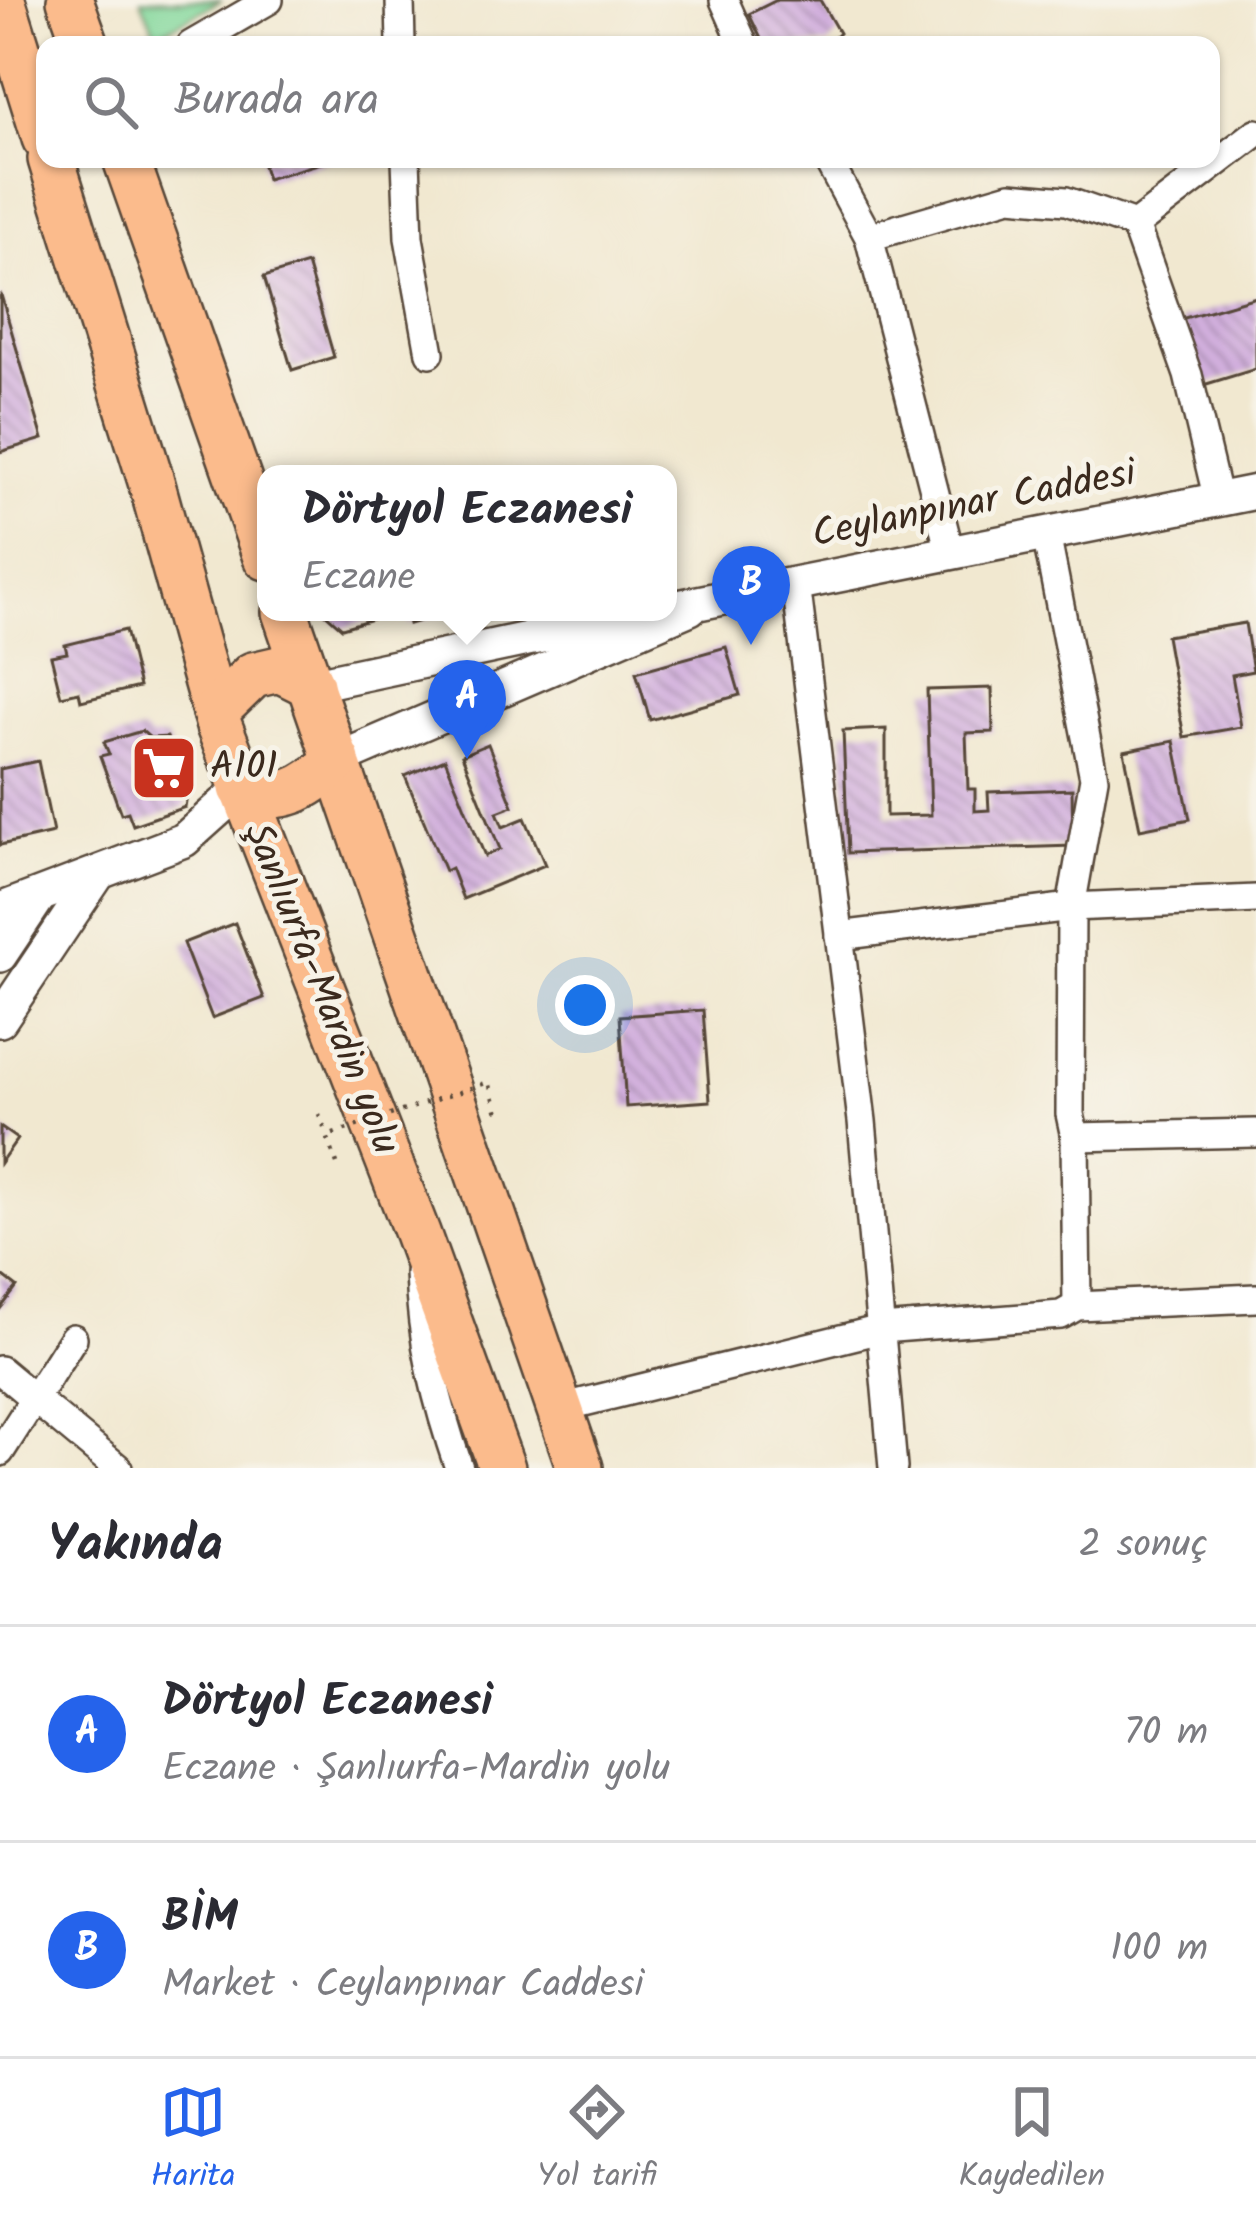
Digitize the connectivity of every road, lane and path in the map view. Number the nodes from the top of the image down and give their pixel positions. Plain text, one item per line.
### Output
1 (2, 0) edge
2 (70, 0) edge
3 (269, 0) edge
4 (400, 0) edge
5 (724, 0) edge
6 (83, 36) edge
7 (207, 36) edge
8 (401, 36) edge
9 (740, 36) edge
10 (36, 109) edge
11 (1256, 133) edge
12 (1220, 160) edge
13 (55, 168) edge
14 (129, 168) edge
15 (406, 168) edge
16 (832, 168) edge
17 (1210, 168) edge
18 (1135, 225) junction
19 (869, 238) junction
20 (430, 353) dead end
21 (1256, 492) edge
22 (1218, 500) junction
23 (257, 531) edge
24 (1046, 534) junction
25 (950, 552) junction
26 (796, 583) junction
27 (709, 600) junction
28 (677, 607) edge
29 (677, 614) edge
30 (288, 621) edge
31 (612, 621) edge
32 (660, 621) edge
33 (311, 685) junction
34 (215, 712) junction
35 (337, 760) junction
36 (242, 788) junction
37 (96, 877) junction
38 (38, 898) junction
39 (1256, 899) edge
40 (1071, 907) junction
41 (0, 910) edge
42 (839, 936) junction
43 (0, 955) edge
44 (0, 1020) edge
45 (319, 1114) dead end
46 (499, 1116) dead end
47 (1256, 1133) edge
48 (327, 1136) junction
49 (1076, 1137) junction
50 (337, 1164) dead end
51 (417, 1233) junction
52 (1256, 1298) edge
53 (1077, 1306) junction
54 (880, 1329) junction
55 (73, 1338) dead end
56 (0, 1370) edge
57 (37, 1398) junction
58 (560, 1408) junction
59 (0, 1452) edge
60 (118, 1468) edge
61 (459, 1468) edge
62 (502, 1468) edge
63 (580, 1468) edge
64 (893, 1468) edge

1 - 10 highway
2 - 6 highway
3 - 7 street
4 - 8 street
5 - 9 street
11 - 12 street
13 - 34 highway, Şanlıurfa-Mardin yolu
14 - 23 highway
15 - 20 street
16 - 19 street
17 - 18 street
18 - 19 street
18 - 22 street
19 - 25 street
21 - 22 street, Ceylanpınar Caddesi
22 - 24 street, Ceylanpınar Caddesi
24 - 25 street, Ceylanpınar Caddesi
24 - 40 street
25 - 26 street, Ceylanpınar Caddesi
26 - 27 street, Ceylanpınar Caddesi
26 - 42 street
27 - 28 street
27 - 29 street
30 - 33 highway
31 - 33 street
32 - 35 street
33 - 34 highway
33 - 35 highway
34 - 36 highway, Şanlıurfa-Mardin yolu
35 - 36 highway
35 - 58 highway
36 - 37 street
36 - 51 highway, Şanlıurfa-Mardin yolu
37 - 38 street
37 - 44 street
38 - 41 street
38 - 43 street
39 - 40 street
40 - 42 street
40 - 49 street
42 - 54 street
45 - 48 path
46 - 48 path, bridge
47 - 49 street
48 - 50 path, bridge
49 - 53 street
51 - 61 street
51 - 62 highway, Şanlıurfa-Mardin yolu
52 - 53 street
53 - 54 street
54 - 58 street
54 - 64 street
55 - 57 street
56 - 57 street
57 - 59 street
57 - 60 street
58 - 63 highway

